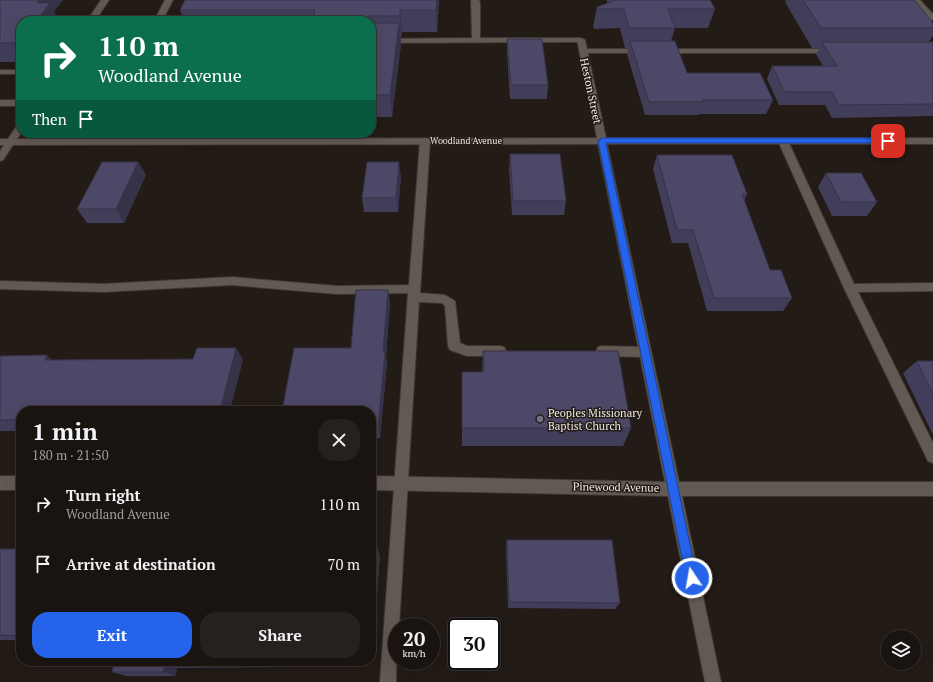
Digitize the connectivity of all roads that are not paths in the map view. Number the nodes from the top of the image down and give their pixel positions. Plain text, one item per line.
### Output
1 (105, 0) edge
2 (170, 0) edge
3 (475, 0) edge
4 (916, 0) edge
5 (94, 16) edge
6 (161, 16) edge
7 (933, 18) edge
8 (376, 41) edge
9 (476, 41) junction
10 (582, 46) junction
11 (846, 51) edge
12 (0, 72) edge
13 (16, 72) edge
14 (0, 103) edge
15 (16, 103) edge
16 (16, 134) edge
17 (425, 141) junction
18 (602, 141) junction
19 (783, 141) junction
20 (933, 141) edge
21 (0, 142) edge
22 (11, 142) junction
23 (0, 158) edge
24 (0, 285) edge
25 (933, 287) edge
26 (850, 288) junction
27 (414, 293) junction
28 (514, 351) edge
29 (591, 351) edge
30 (645, 352) junction
31 (933, 457) edge
32 (0, 483) edge
33 (16, 483) edge
34 (376, 483) edge
35 (400, 483) junction
36 (673, 489) junction
37 (933, 489) edge
38 (388, 682) edge
39 (713, 682) edge

1 - 5 street
2 - 6 street
3 - 9 street
4 - 7 street
8 - 9 street
9 - 10 street
10 - 11 street
10 - 18 street, Heston Street
12 - 13 street
14 - 15 street
16 - 22 street
17 - 18 street, Woodland Avenue
17 - 22 street, Woodland Avenue
17 - 27 street
18 - 19 street, Woodland Avenue
18 - 30 street, Heston Street
19 - 20 street, Woodland Avenue
19 - 26 street
21 - 22 street, Woodland Avenue
22 - 23 street
24 - 27 street
25 - 26 street
26 - 31 street
27 - 28 street
27 - 35 street
29 - 30 street
30 - 36 street, Heston Street
32 - 33 street
34 - 35 street, Pinewood Avenue
35 - 36 street, Pinewood Avenue
35 - 38 street
36 - 37 street, Pinewood Avenue
36 - 39 street, Heston Street

